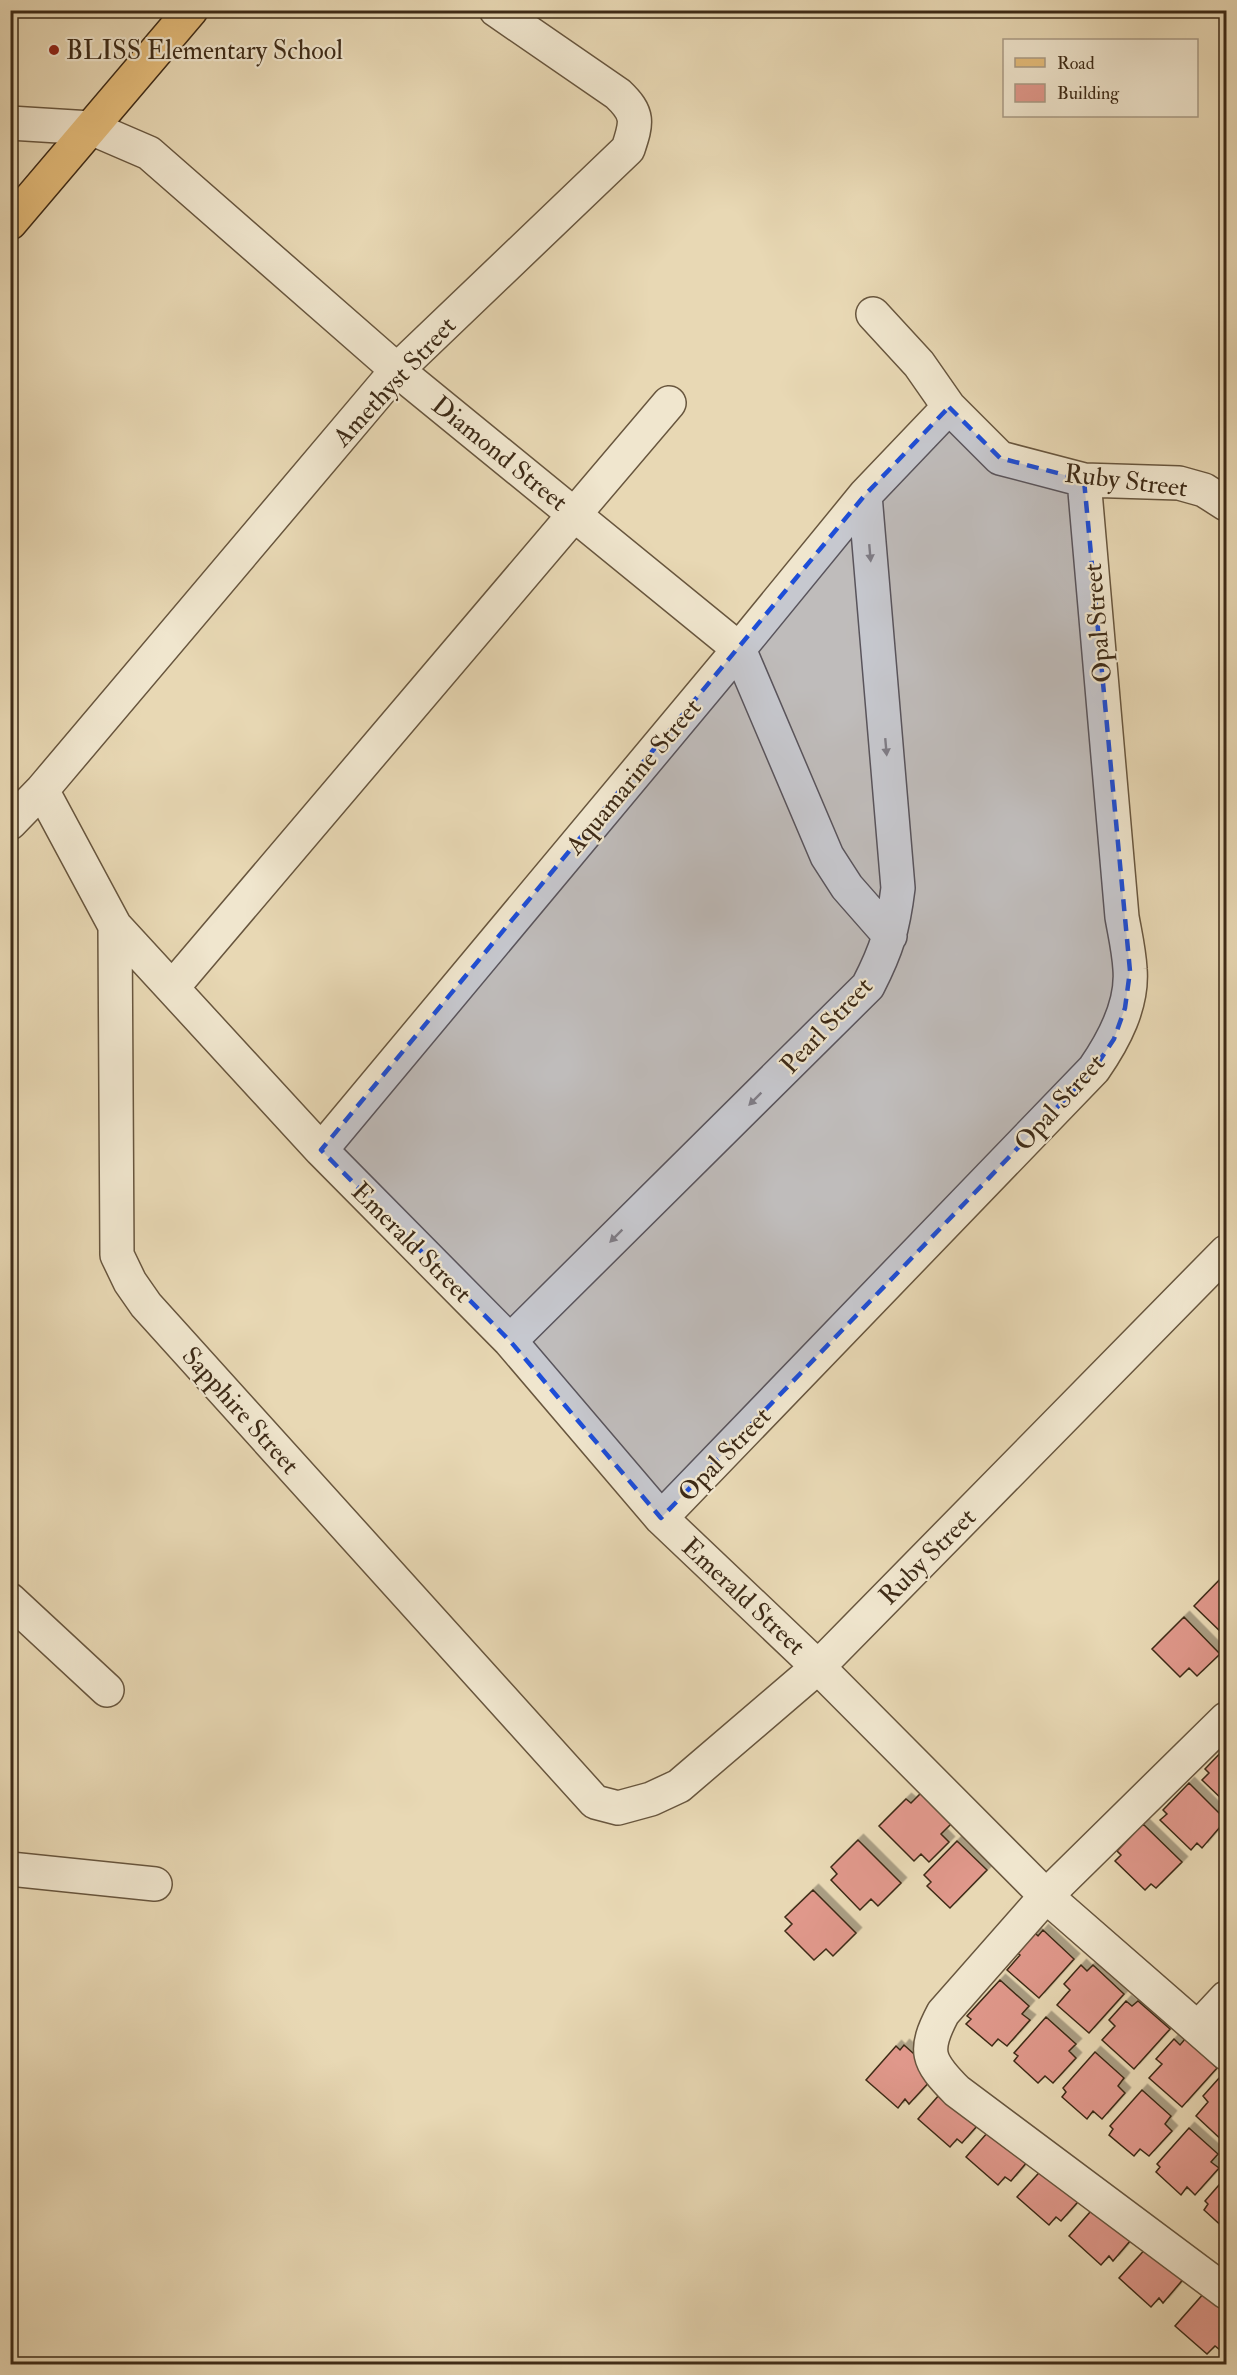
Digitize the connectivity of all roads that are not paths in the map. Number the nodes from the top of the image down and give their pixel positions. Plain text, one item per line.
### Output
1 (191, 10) edge
2 (496, 10) edge
3 (10, 123) edge
4 (91, 128) junction
5 (10, 223) edge
6 (873, 314) dead end
7 (397, 370) junction
8 (669, 403) dead end
9 (949, 407) junction
10 (1084, 480) junction
11 (865, 495) junction
12 (1227, 504) edge
13 (575, 513) junction
14 (739, 649) junction
15 (42, 790) junction
16 (10, 823) edge
17 (115, 926) junction
18 (890, 936) junction
19 (172, 988) junction
20 (321, 1150) junction
21 (1227, 1251) edge
22 (510, 1341) junction
23 (662, 1518) junction
24 (10, 1600) edge
25 (818, 1667) junction
26 (107, 1690) dead end
27 (1227, 1719) edge
28 (595, 1802) joint
29 (10, 1869) edge
30 (155, 1884) dead end
31 (1046, 1896) junction
32 (1227, 1998) edge
33 (1198, 2028) junction
34 (1227, 2054) edge
35 (1227, 2292) edge

1 - 4 main road
2 - 7 street, Amethyst Street
3 - 4 street, Diamond Street
4 - 5 main road
4 - 7 street, Diamond Street
6 - 9 street, Ruby Street
7 - 13 street, Diamond Street
7 - 15 street, Amethyst Street
8 - 13 street
9 - 10 street, Ruby Street
9 - 11 street, Aquamarine Street
10 - 12 street, Ruby Street
10 - 23 street, Opal Street
11 - 14 street, Aquamarine Street
11 -> 18 street, Pearl Street
13 - 14 street, Diamond Street
13 - 19 street
14 - 18 street
14 - 20 street, Aquamarine Street
15 - 16 street, Amethyst Street
15 - 17 street, Emerald Street
17 - 19 street, Emerald Street
17 - 28 street, Sapphire Street
18 -> 22 street, Pearl Street
19 - 20 street, Emerald Street
20 - 22 street, Emerald Street
21 - 25 street, Ruby Street
22 - 23 street, Emerald Street
23 - 25 street, Emerald Street
24 - 26 street
25 - 28 street, Ruby Street
25 - 31 street, Emerald Street
27 - 31 street
29 - 30 street
31 - 33 street, Emerald Street
31 - 35 street
32 - 33 street
33 - 34 street, Emerald Street

